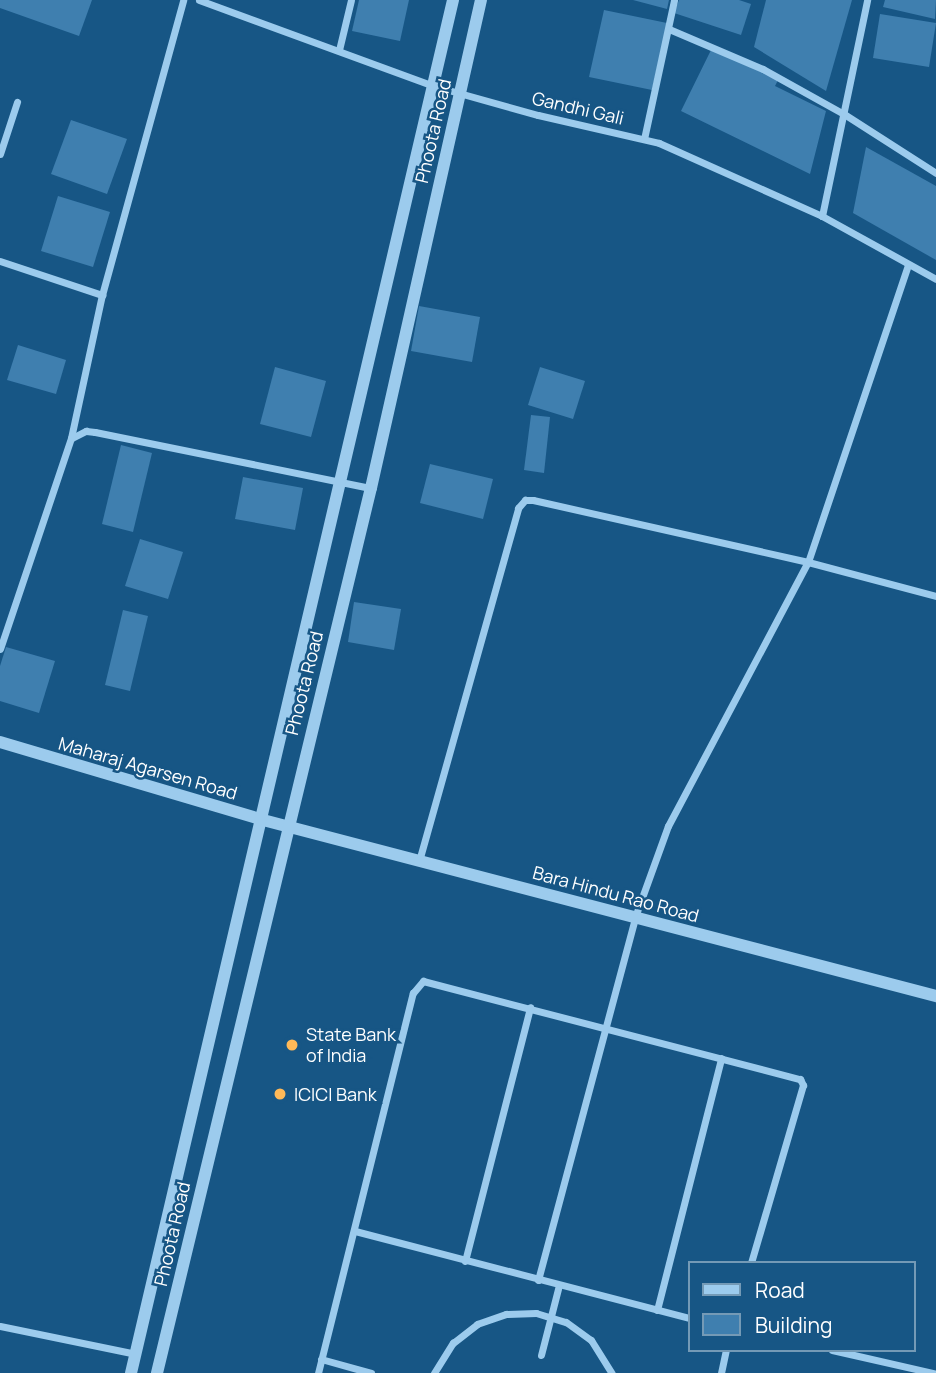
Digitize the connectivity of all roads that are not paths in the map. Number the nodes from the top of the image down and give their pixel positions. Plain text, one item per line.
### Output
1 (183, 0) edge
2 (199, 0) edge
3 (351, 0) edge
4 (453, 0) edge
5 (481, 0) edge
6 (674, 0) edge
7 (867, 0) edge
8 (670, 29) junction
9 (339, 50) junction
10 (434, 86) junction
11 (459, 94) junction
12 (17, 102) dead end
13 (844, 114) junction
14 (644, 139) junction
15 (0, 154) edge
16 (936, 173) edge
17 (822, 215) junction
18 (0, 261) edge
19 (908, 265) junction
20 (936, 279) edge
21 (102, 295) junction
22 (71, 438) junction
23 (342, 481) junction
24 (370, 488) junction
25 (808, 562) junction
26 (936, 596) edge
27 (0, 649) edge
28 (0, 742) edge
29 (263, 820) junction
30 (287, 825) junction
31 (419, 861) junction
32 (635, 917) junction
33 (936, 996) edge
34 (530, 1007) junction
35 (605, 1027) junction
36 (720, 1058) junction
37 (355, 1231) junction
38 (465, 1261) junction
39 (752, 1261) edge
40 (538, 1280) junction
41 (559, 1285) junction
42 (657, 1310) junction
43 (551, 1317) junction
44 (688, 1318) edge
45 (0, 1326) edge
46 (726, 1352) edge
47 (841, 1352) edge
48 (136, 1354) junction
49 (541, 1355) dead end
50 (321, 1359) junction
51 (131, 1373) edge
52 (157, 1373) edge
53 (318, 1373) edge
54 (371, 1373) edge
55 (434, 1373) edge
56 (612, 1373) edge
57 (721, 1373) edge
58 (933, 1373) edge

1 - 21 street
2 - 9 street, Gandhi Gali
3 - 9 street
4 - 10 street, Phoota Road
5 - 11 street, Phoota Road
6 - 8 street
7 - 13 street
8 - 13 street
8 - 14 street
9 - 10 street, Gandhi Gali
10 - 11 street, Gandhi Gali
10 - 23 street, Phoota Road
11 - 14 street, Gandhi Gali
11 - 24 street, Phoota Road
12 - 15 street
13 - 16 street
13 - 17 street
14 - 17 street, Gandhi Gali
17 - 19 street, Gandhi Gali
18 - 21 street
19 - 20 street, Gandhi Gali
19 - 25 street
21 - 22 street
22 - 23 street
22 - 27 street
23 - 24 street
23 - 29 street, Phoota Road
24 - 30 street, Phoota Road
25 - 26 street
25 - 31 street
25 - 32 street
28 - 29 street, Maharaj Agarsen Road
29 - 30 street, Maharaj Agarsen Road
29 - 48 street, Phoota Road
30 - 31 street, Bara Hindu Rao Road
30 - 52 street, Phoota Road
31 - 32 street, Bara Hindu Rao Road
32 - 33 street, Bara Hindu Rao Road
32 - 35 street
34 - 35 street
34 - 37 street
34 - 38 street
35 - 36 street
35 - 40 street
36 - 39 street
36 - 42 street
37 - 38 street
37 - 50 street
38 - 40 street
40 - 41 street
41 - 42 street
41 - 43 street
42 - 44 street
43 - 49 street
43 - 55 street
43 - 56 street
45 - 48 street
46 - 57 street
47 - 58 street
48 - 51 street, Phoota Road
50 - 53 street
50 - 54 street

